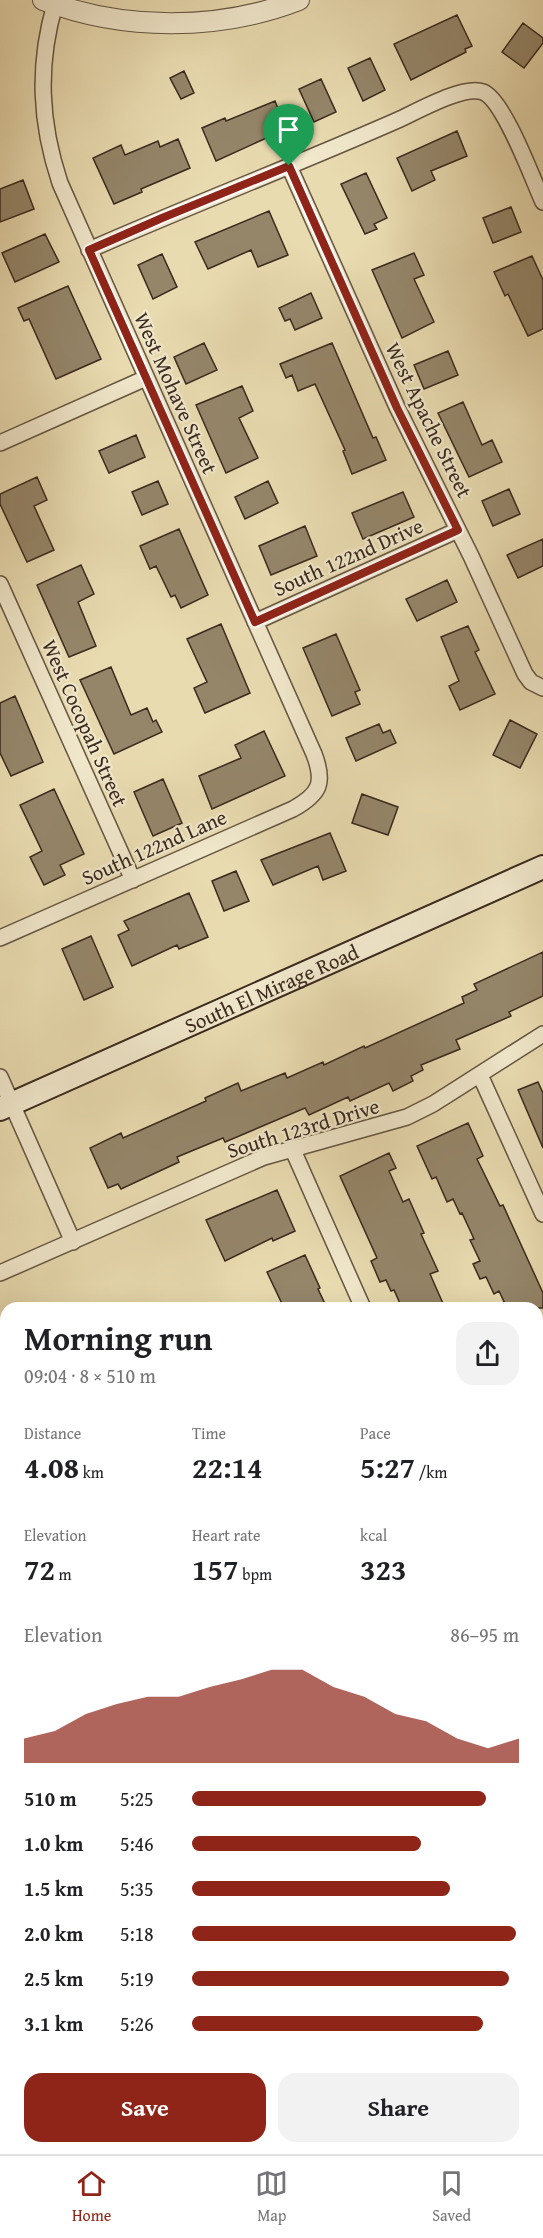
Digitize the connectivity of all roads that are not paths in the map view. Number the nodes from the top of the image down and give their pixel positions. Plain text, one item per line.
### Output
1 (299, 0) edge
2 (49, 2) edge
3 (289, 166) junction
4 (543, 202) edge
5 (89, 250) junction
6 (146, 378) junction
7 (0, 443) edge
8 (458, 530) junction
9 (0, 584) edge
10 (255, 622) junction
11 (541, 687) edge
12 (319, 788) joint
13 (543, 867) edge
14 (133, 880) junction
15 (0, 938) edge
16 (543, 1035) edge
17 (480, 1075) junction
18 (0, 1077) edge
19 (6, 1107) edge
20 (291, 1148) junction
21 (543, 1214) edge
22 (73, 1242) junction
23 (0, 1273) edge
24 (360, 1302) edge

1 - 2 street
2 - 5 street, West Mohave Street
3 - 4 street
3 - 5 street
3 - 8 street, West Apache Street
5 - 6 street, West Mohave Street
6 - 7 street
6 - 10 street, West Mohave Street
8 - 10 street, South 122nd Drive
8 - 11 street, West Apache Street
9 - 14 street, West Cocopah Street
10 - 12 street, West Mohave Street
12 - 14 street, South 122nd Lane
13 - 19 main road, South El Mirage Road
14 - 15 street, South 122nd Lane
16 - 17 street, South 123rd Drive
17 - 20 street, South 123rd Drive
17 - 21 street
18 - 19 street
19 - 22 street
20 - 22 street, South 123rd Drive
20 - 24 street
22 - 23 street, South 123rd Drive

